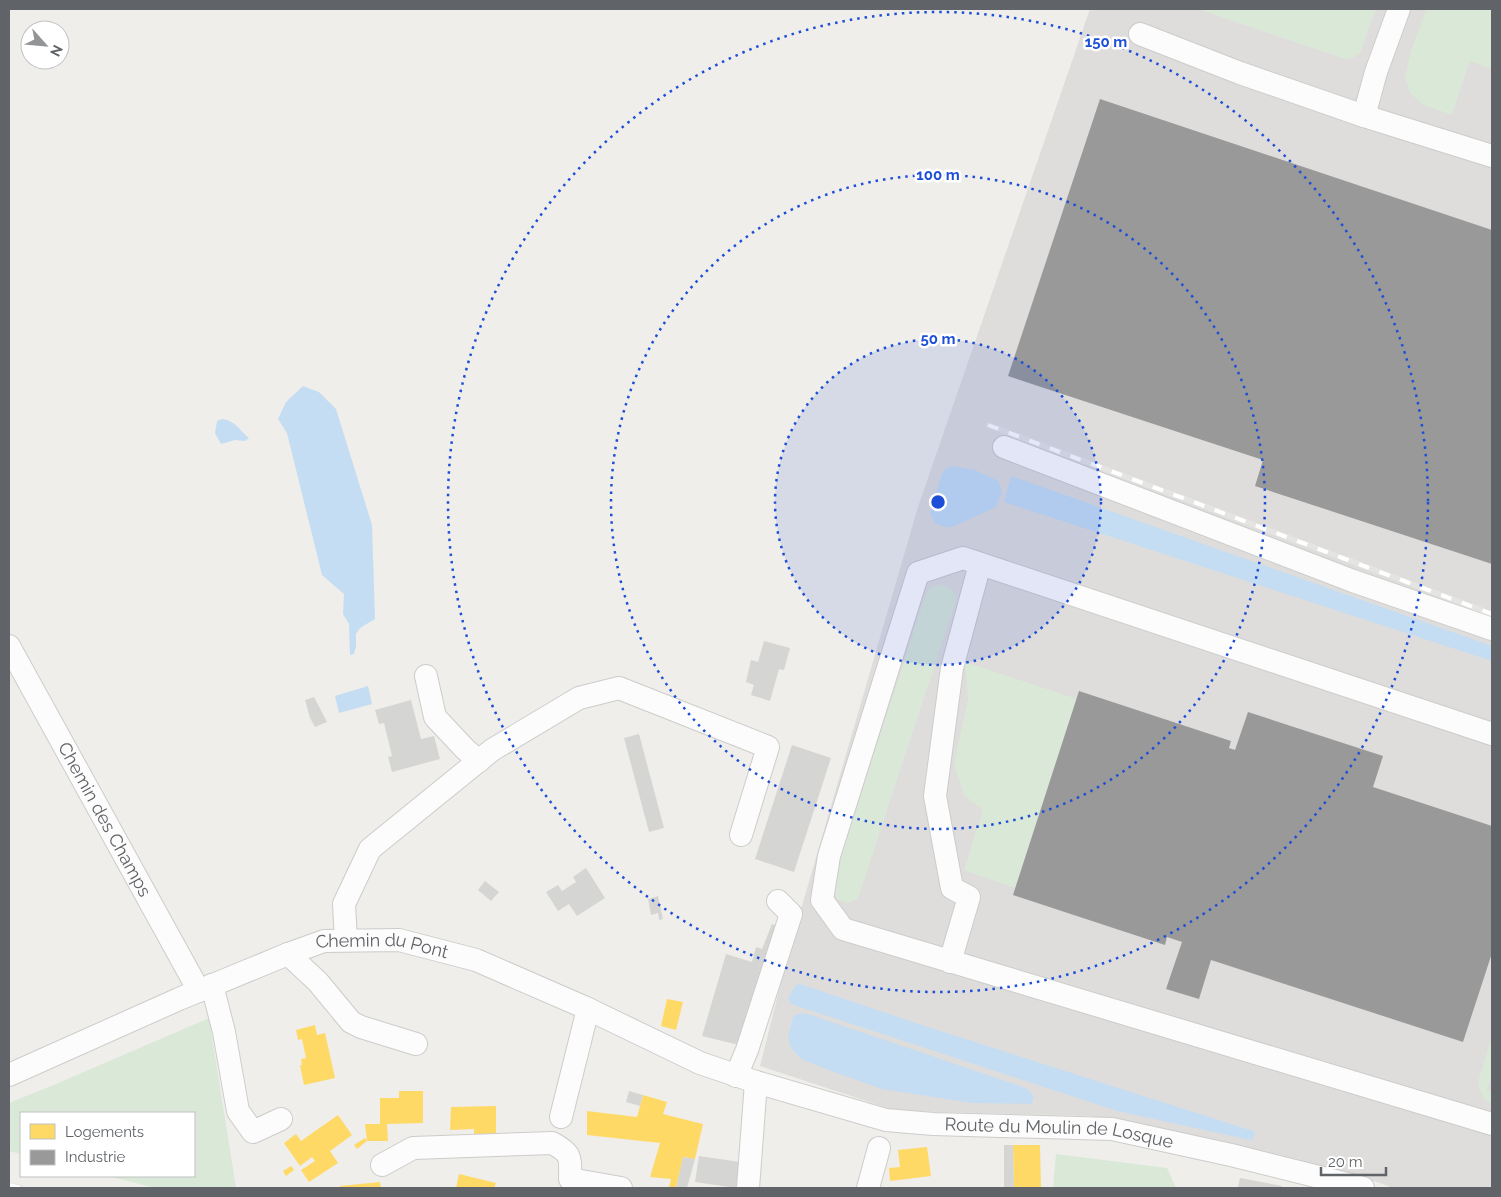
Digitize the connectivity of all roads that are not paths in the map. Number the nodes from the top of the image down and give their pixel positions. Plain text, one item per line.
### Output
1 (1399, 9) edge
2 (1140, 34) dead end
3 (1364, 116) junction
4 (1492, 156) edge
5 (1004, 447) dead end
6 (980, 564) junction
7 (1492, 628) edge
8 (9, 646) edge
9 (426, 676) dead end
10 (1492, 734) edge
11 (479, 761) junction
12 (741, 835) dead end
13 (778, 901) dead end
14 (346, 940) junction
15 (288, 954) junction
16 (950, 962) junction
17 (206, 988) junction
18 (588, 1009) junction
19 (416, 1044) dead end
20 (9, 1075) edge
21 (746, 1079) junction
22 (561, 1117) dead end
23 (281, 1119) dead end
24 (1492, 1124) edge
25 (880, 1148) dead end
26 (382, 1165) dead end
27 (621, 1188) edge
28 (748, 1188) edge
29 (868, 1188) edge
30 (1364, 1188) edge

1 - 3 street
2 - 3 street
3 - 4 street
5 - 7 street
6 - 10 street
6 - 16 street
6 - 16 street
8 - 17 street, Chemin des Champs
9 - 11 street
11 - 12 street
11 - 14 street
13 - 21 street
14 - 15 street, Chemin du Pont
14 - 18 street, Chemin du Pont
15 - 17 street, Chemin du Pont
15 - 19 street
16 - 24 street
17 - 20 street, Chemin du Pont
17 - 23 street, Chemin des Champs
18 - 21 street, Chemin du Pont
18 - 22 street
21 - 28 street
21 - 30 street, Route du Moulin de Losque
25 - 29 street
26 - 27 street

